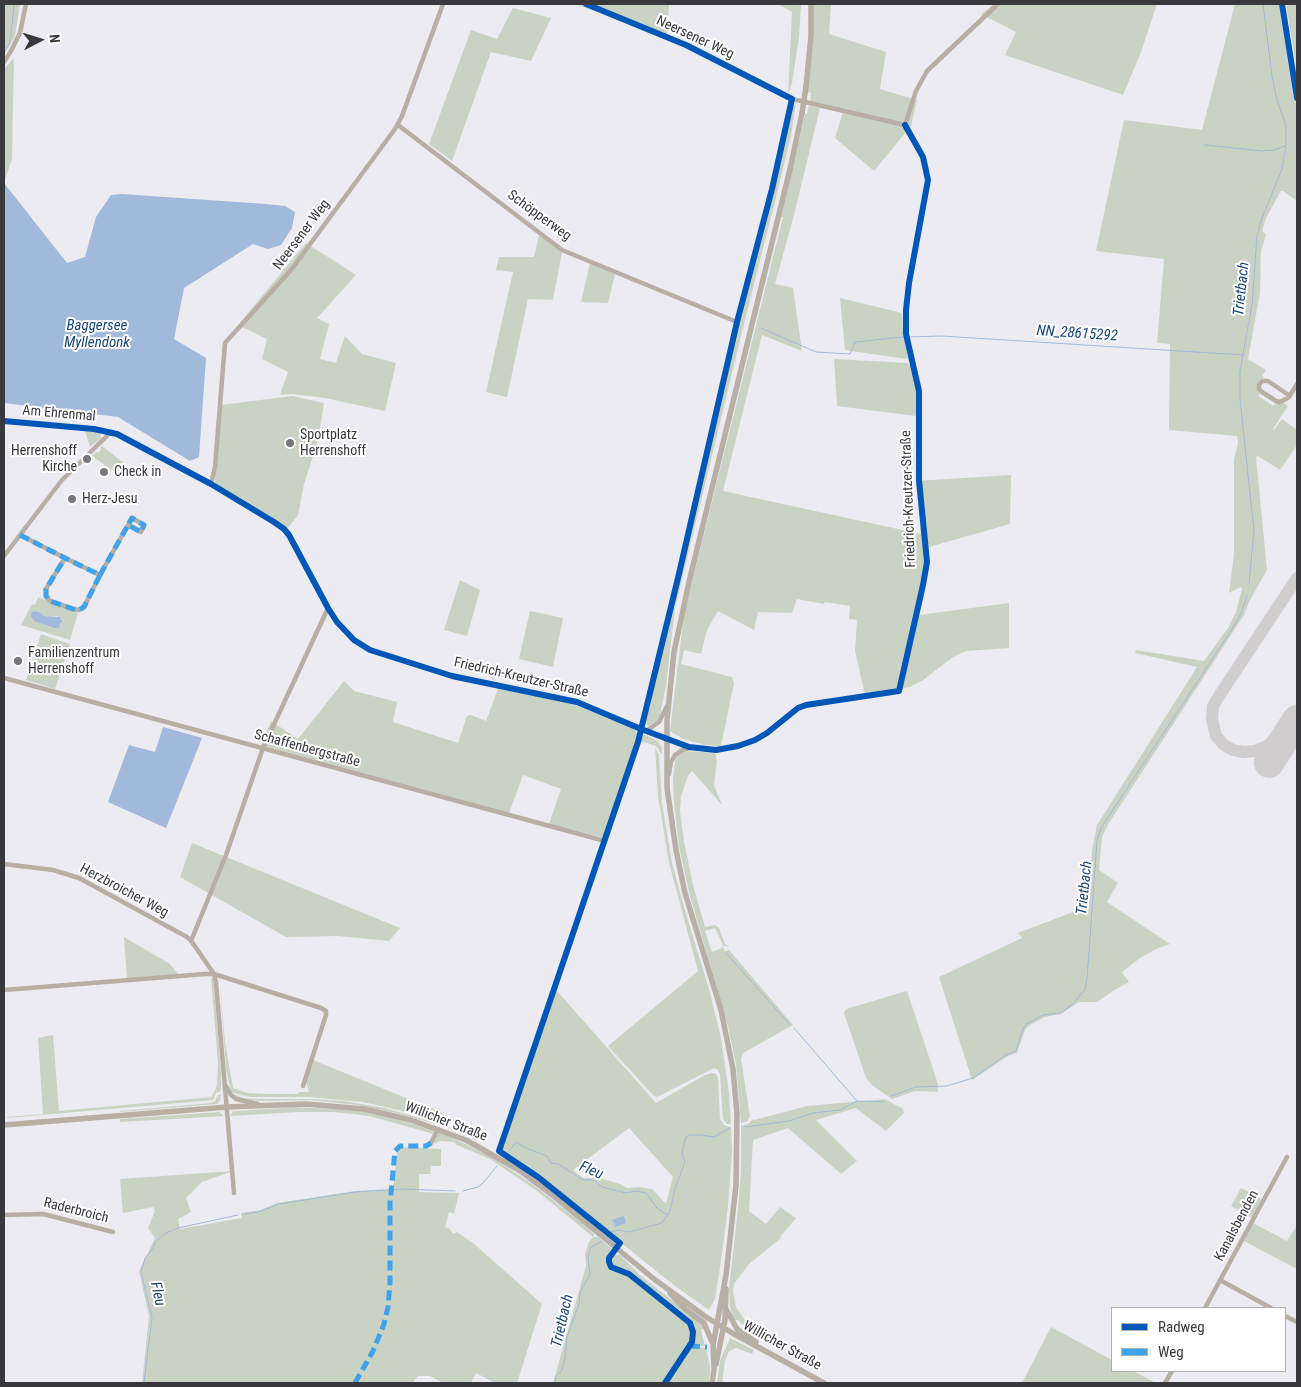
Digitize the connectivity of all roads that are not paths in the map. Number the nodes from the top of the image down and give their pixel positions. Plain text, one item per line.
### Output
1 (26, 4) edge
2 (443, 4) edge
3 (586, 4) edge
4 (806, 4) edge
5 (811, 4) edge
6 (998, 4) edge
7 (1282, 4) edge
8 (811, 18) junction
9 (4, 62) edge
10 (1297, 98) edge
11 (398, 125) junction
12 (905, 125) junction
13 (737, 322) dead end
14 (1297, 384) edge
15 (1290, 396) junction
16 (4, 421) edge
17 (111, 432) junction
18 (211, 484) junction
19 (128, 525) dead end
20 (20, 535) junction
21 (4, 546) edge
22 (9, 550) junction
23 (4, 556) edge
24 (65, 558) junction
25 (100, 575) junction
26 (328, 608) junction
27 (4, 678) edge
28 (668, 703) junction
29 (646, 731) junction
30 (666, 739) junction
31 (263, 748) junction
32 (695, 748) junction
33 (668, 788) junction
34 (605, 841) dead end
35 (4, 864) edge
36 (191, 940) junction
37 (214, 974) junction
38 (4, 990) edge
39 (224, 1082) junction
40 (303, 1086) dead end
41 (262, 1105) junction
42 (227, 1107) junction
43 (4, 1125) edge
44 (438, 1129) junction
45 (431, 1143) dead end
46 (1286, 1157) dead end
47 (234, 1192) dead end
48 (4, 1215) edge
49 (113, 1232) dead end
50 (726, 1274) junction
51 (1220, 1280) junction
52 (668, 1290) junction
53 (726, 1307) junction
54 (1206, 1307) edge
55 (1270, 1307) edge
56 (717, 1324) junction
57 (723, 1328) junction
58 (713, 1346) junction
59 (771, 1354) junction
60 (714, 1370) junction
61 (1171, 1372) edge
62 (712, 1383) edge
63 (824, 1383) edge
64 (1165, 1383) edge

1 - 9 street
2 - 11 street, Neersener Weg
3 - 12 street, Neersener Weg
4 - 8 main road
5 - 8 main road
6 - 12 street
7 - 10 street
8 - 28 main road, bridge
11 - 13 street, Schöpperweg
11 - 18 street, Neersener Weg
12 - 32 street, Friedrich-Kreutzer-Straße
14 - 15 street
15 - 15 street
16 - 17 street, Am Ehrenmal
17 - 18 street, Friedrich-Kreutzer-Straße
17 - 20 street
18 - 26 street, Friedrich-Kreutzer-Straße
19 - 25 street
20 - 22 street
20 - 24 street
21 - 22 street
22 - 23 street
24 - 25 street
24 - 25 street
26 - 29 street, Friedrich-Kreutzer-Straße
26 - 31 street
27 - 31 street, Schaffenbergstraße
28 - 29 street
28 - 30 main road
29 - 30 street, Friedrich-Kreutzer-Straße
30 - 32 street, Friedrich-Kreutzer-Straße
30 - 33 main road
31 - 34 street, Schaffenbergstraße
31 - 36 street
32 - 33 street, Friedrich-Kreutzer-Straße
33 - 50 main road
35 - 36 street, Herzbroicher Weg
36 - 37 street, Herzbroicher Weg
37 - 38 street
37 - 39 street, Herzbroicher Weg
37 - 40 street
39 - 41 street
39 - 42 street, Herzbroicher Weg
41 - 42 main road, Willicher Straße
41 - 44 main road, Willicher Straße
42 - 43 main road, Willicher Straße
42 - 47 street
44 - 45 street
44 - 52 main road, Willicher Straße
46 - 51 street, Kanalsbenden
48 - 49 street, Raderbroich
50 - 53 main road
50 - 56 main road
51 - 54 street
51 - 55 street, Kanalsbenden
52 - 56 main road, Willicher Straße
52 - 58 main road
53 - 57 main road
53 - 59 main road
56 - 57 main road, Willicher Straße
56 - 58 main road
57 - 59 main road, Willicher Straße
57 - 60 main road
58 - 60 main road
59 - 63 main road, Willicher Straße
60 - 62 main road
61 - 64 street

